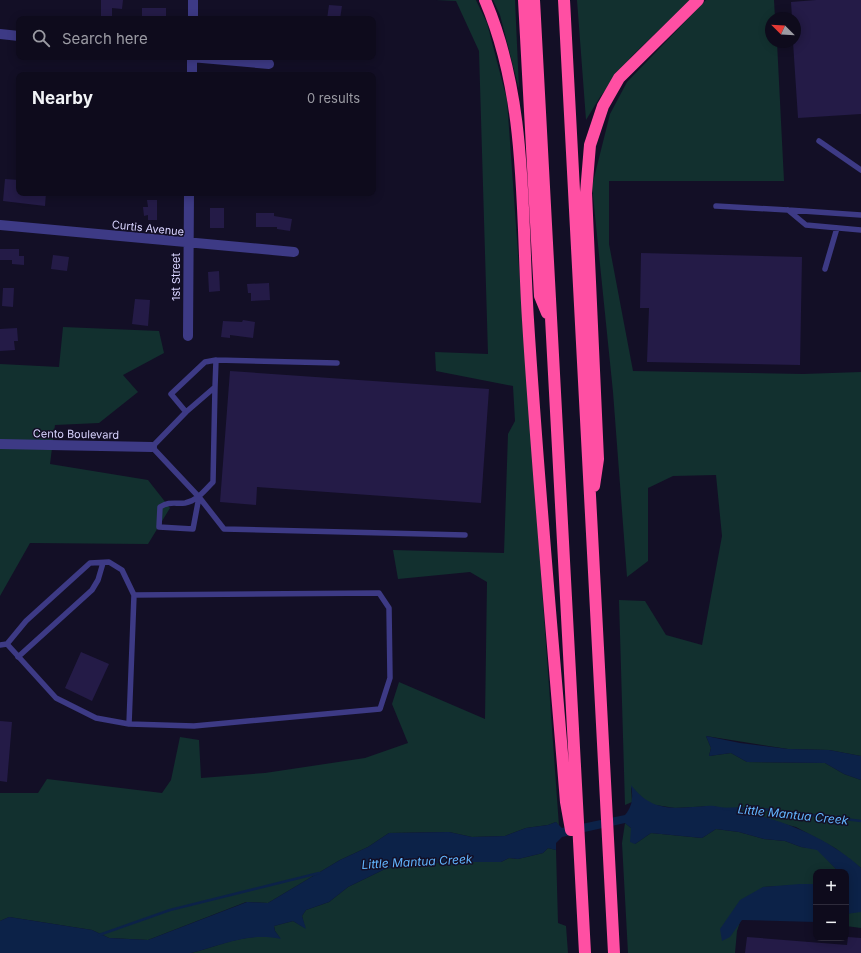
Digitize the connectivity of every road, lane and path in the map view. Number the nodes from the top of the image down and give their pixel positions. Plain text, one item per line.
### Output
1 (193, 0) edge
2 (484, 0) edge
3 (524, 0) edge
4 (534, 0) edge
5 (564, 0) edge
6 (698, 0) edge
7 (193, 16) edge
8 (0, 34) edge
9 (16, 36) edge
10 (192, 60) edge
11 (225, 60) edge
12 (269, 64) dead end
13 (192, 72) edge
14 (819, 141) dead end
15 (861, 170) edge
16 (189, 196) edge
17 (716, 206) dead end
18 (788, 210) junction
19 (861, 215) edge
20 (0, 225) edge
21 (838, 228) junction
22 (861, 230) edge
23 (188, 243) junction
24 (294, 252) dead end
25 (825, 269) dead end
26 (551, 322) junction
27 (188, 336) dead end
28 (216, 360) junction
29 (337, 363) dead end
30 (215, 387) junction
31 (186, 412) junction
32 (0, 444) edge
33 (152, 447) junction
34 (199, 497) junction
35 (590, 513) junction
36 (465, 535) dead end
37 (103, 562) junction
38 (134, 595) junction
39 (7, 644) junction
40 (0, 645) edge
41 (18, 657) junction
42 (129, 724) junction
43 (571, 802) junction
44 (585, 953) edge
45 (614, 953) edge

1 - 7 street
2 - 43 highway
3 - 26 highway
4 - 26 highway
5 - 35 highway
6 - 35 highway
8 - 9 street
10 - 13 street
11 - 12 street
14 - 15 lane
16 - 23 street, 1st Street
17 - 18 lane
18 - 19 lane
18 - 21 lane
20 - 23 street, Curtis Avenue
21 - 22 lane
21 - 25 lane
23 - 24 street, Curtis Avenue
23 - 27 street, 1st Street
26 - 43 highway
28 - 29 lane
28 - 30 lane
28 - 31 lane
30 - 31 lane
30 - 34 lane
31 - 33 lane
32 - 33 street, Cento Boulevard
33 - 34 lane
34 - 34 lane
34 - 36 lane
35 - 45 highway
37 - 38 lane
37 - 39 lane
37 - 41 lane
38 - 42 lane
38 - 42 lane
39 - 40 lane
39 - 41 lane
41 - 42 lane
43 - 44 highway

